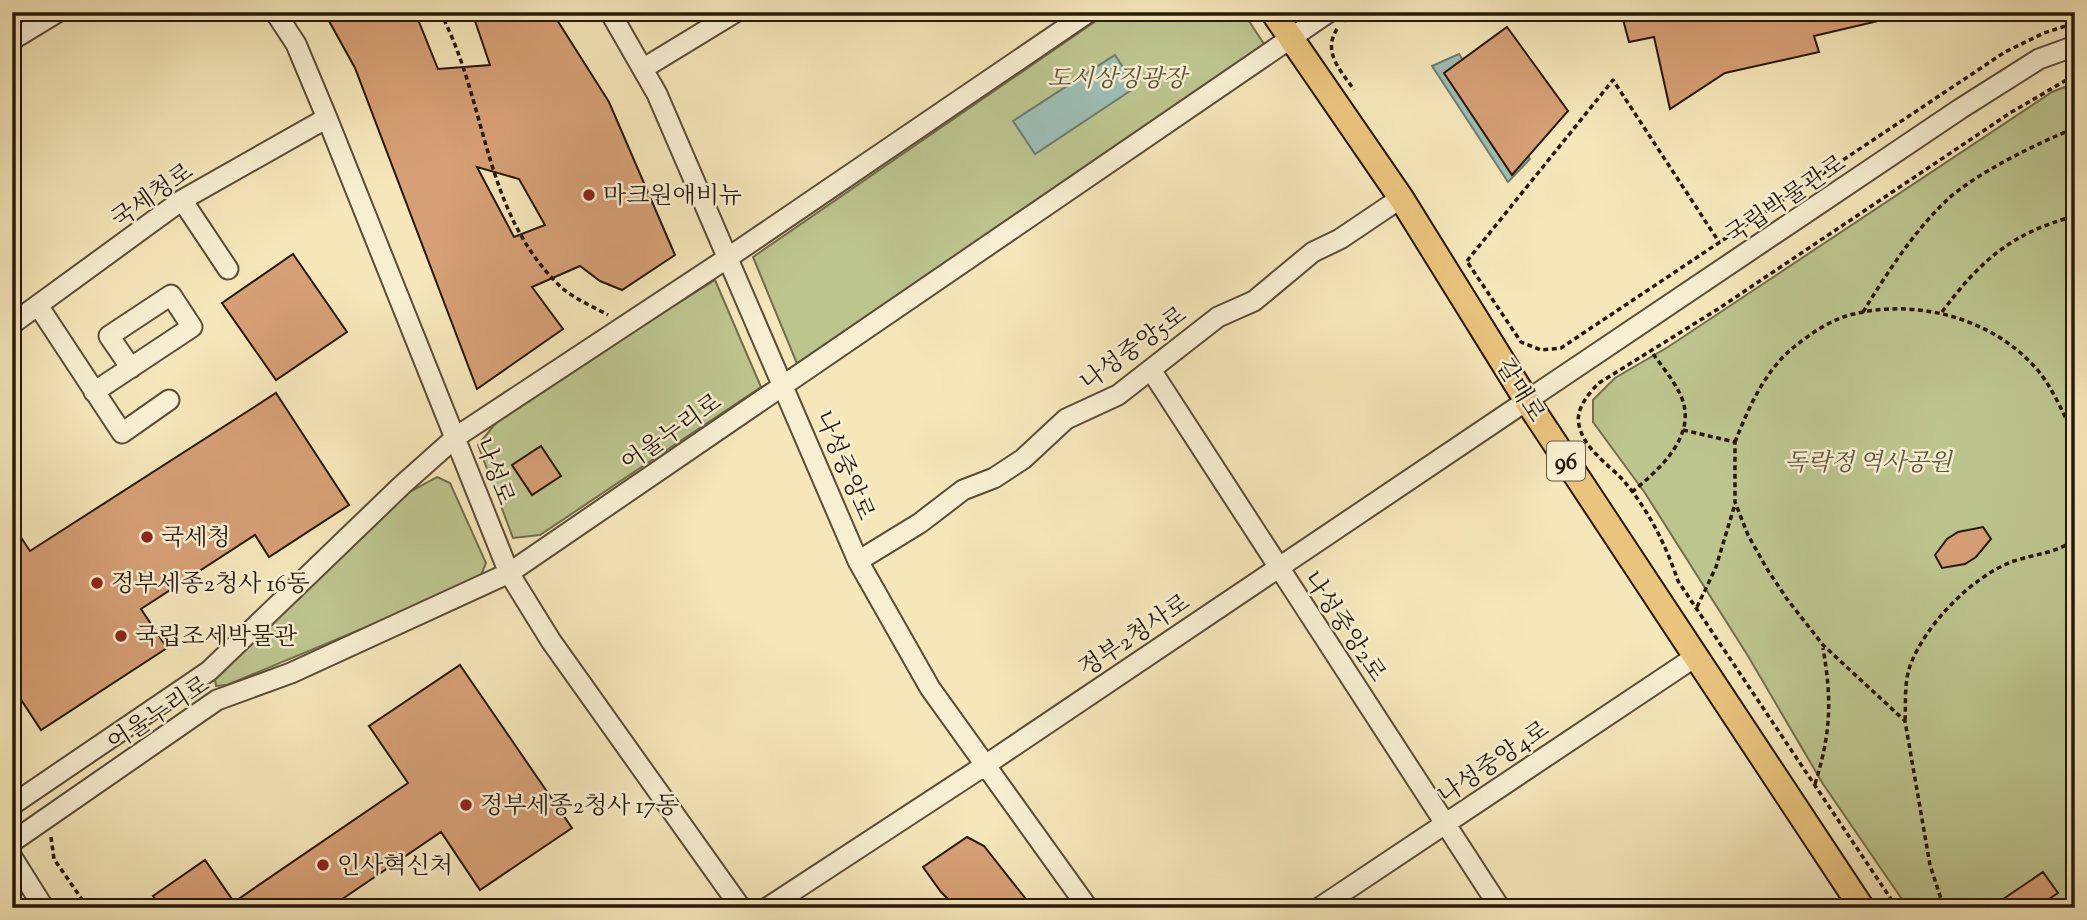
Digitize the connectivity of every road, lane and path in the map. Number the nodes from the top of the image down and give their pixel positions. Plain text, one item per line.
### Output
1 (58, 12) edge
2 (275, 12) edge
3 (440, 12) edge
4 (610, 12) edge
5 (736, 12) edge
6 (1088, 12) edge
7 (1273, 12) edge
8 (1329, 12) edge
9 (1358, 12) edge
10 (2075, 23) edge
11 (1290, 39) junction
12 (12, 40) edge
13 (2075, 46) edge
14 (644, 68) junction
15 (2075, 75) edge
16 (1361, 99) dead end
17 (327, 118) junction
18 (2075, 128) edge
19 (1401, 198) junction
20 (182, 200) junction
21 (2075, 216) edge
22 (1719, 242) junction
23 (1460, 250) dead end
24 (729, 257) junction
25 (1467, 261) junction
26 (228, 269) dead end
27 (39, 307) junction
28 (1863, 312) junction
29 (1942, 312) junction
30 (609, 315) dead end
31 (12, 324) edge
32 (1651, 351) junction
33 (131, 368) dead end
34 (1151, 370) junction
35 (784, 384) junction
36 (94, 392) junction
37 (169, 400) dead end
38 (1527, 401) junction
39 (1683, 430) junction
40 (456, 437) junction
41 (2075, 438) edge
42 (1735, 442) junction
43 (1632, 492) junction
44 (1735, 502) junction
45 (2075, 540) edge
46 (858, 561) junction
47 (1278, 567) junction
48 (509, 573) junction
49 (1697, 607) junction
50 (1823, 646) junction
51 (1695, 657) junction
52 (1905, 721) junction
53 (984, 766) junction
54 (1815, 784) junction
55 (12, 805) edge
56 (1446, 822) junction
57 (53, 839) dead end
58 (12, 842) edge
59 (12, 857) edge
60 (2075, 896) edge
61 (2064, 902) junction
62 (44, 908) edge
63 (88, 908) edge
64 (741, 908) edge
65 (767, 908) edge
66 (1088, 908) edge
67 (1319, 908) edge
68 (1500, 908) edge
69 (1862, 908) edge
70 (1897, 908) edge
71 (1944, 908) edge
72 (2056, 908) edge
73 (2068, 908) edge

1 - 12 street
2 - 17 street, 나성로
3 - 30 path
4 - 14 street, 나성중앙로
5 - 14 street
6 - 24 street, 어울누리로
7 - 11 main road, 갈매로 / 96
8 - 11 street, 어울누리로
9 - 16 path
10 - 22 path
11 - 19 main road, 갈매로 / 96
11 - 35 street, 어울누리로
13 - 38 street, 국립박물관로
14 - 24 street, 나성중앙로
15 - 32 path
17 - 20 street, 국세청로
17 - 40 street, 나성로
18 - 28 path
19 - 34 street, 나성중앙5로
19 - 38 main road, 갈매로 / 96
20 - 26 street
20 - 27 street, 국세청로
21 - 29 path
22 - 25 path
22 - 25 path
23 - 25 path
24 - 35 street, 나성중앙로
24 - 40 street, 어울누리로
27 - 31 street, 국세청로
27 - 36 street
28 - 29 path
28 - 42 path
29 - 41 path
32 - 39 path
32 - 43 path
33 - 36 street
34 - 46 street, 나성중앙5로
34 - 47 street, 나성중앙2로
35 - 46 street, 나성중앙로
35 - 48 street, 어울누리로
36 - 37 street
38 - 47 street, 정부2청사로
38 - 51 main road, 갈매로 / 96
39 - 42 path
39 - 43 path
40 - 48 street, 나성로
40 - 55 street, 어울누리로
42 - 44 path
43 - 49 path
44 - 49 path
44 - 50 path
45 - 52 path
46 - 53 street, 나성중앙로
47 - 53 street, 정부2청사로
47 - 56 street, 나성중앙2로
48 - 58 street, 어울누리로
48 - 64 street, 나성로
49 - 54 path
50 - 52 path
50 - 54 path
51 - 56 street, 나성중앙4로
51 - 69 main road, 갈매로 / 96
52 - 71 path
53 - 65 street, 정부2청사로
53 - 66 street, 나성중앙로
54 - 70 path
56 - 67 street, 나성중앙4로
56 - 68 street, 나성중앙2로
57 - 63 path
59 - 62 street
60 - 61 path
61 - 72 path
61 - 73 path

